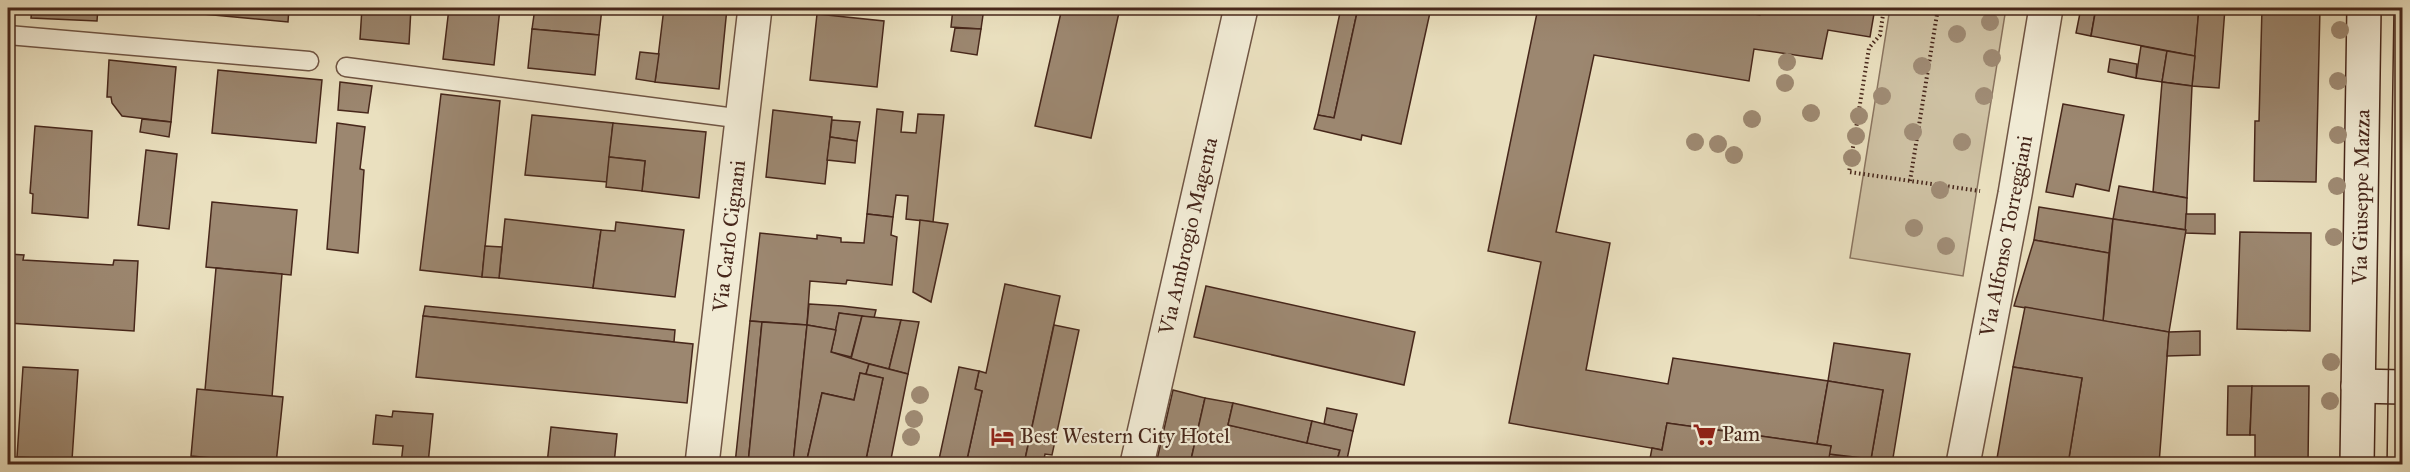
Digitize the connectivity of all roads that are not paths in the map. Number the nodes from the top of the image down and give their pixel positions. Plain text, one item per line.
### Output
1 (755, 8) edge
2 (1241, 8) edge
3 (2046, 8) edge
4 (2364, 8) edge
5 (8, 34) edge
6 (309, 61) dead end
7 (346, 67) dead end
8 (743, 119) junction
9 (2358, 386) junction
10 (2403, 387) edge
11 (702, 465) edge
12 (1137, 465) edge
13 (1963, 465) edge
14 (2357, 465) edge

1 - 8 street, Via Carlo Cignani
2 - 12 street, Via Ambrogio Magenta
3 - 13 street, Via Alfonso Torreggiani
4 - 9 street, Via Giuseppe Mazza
5 - 6 lane
7 - 8 lane
8 - 11 street, Via Carlo Cignani
9 - 10 street
9 - 14 street, Via Giuseppe Mazza

